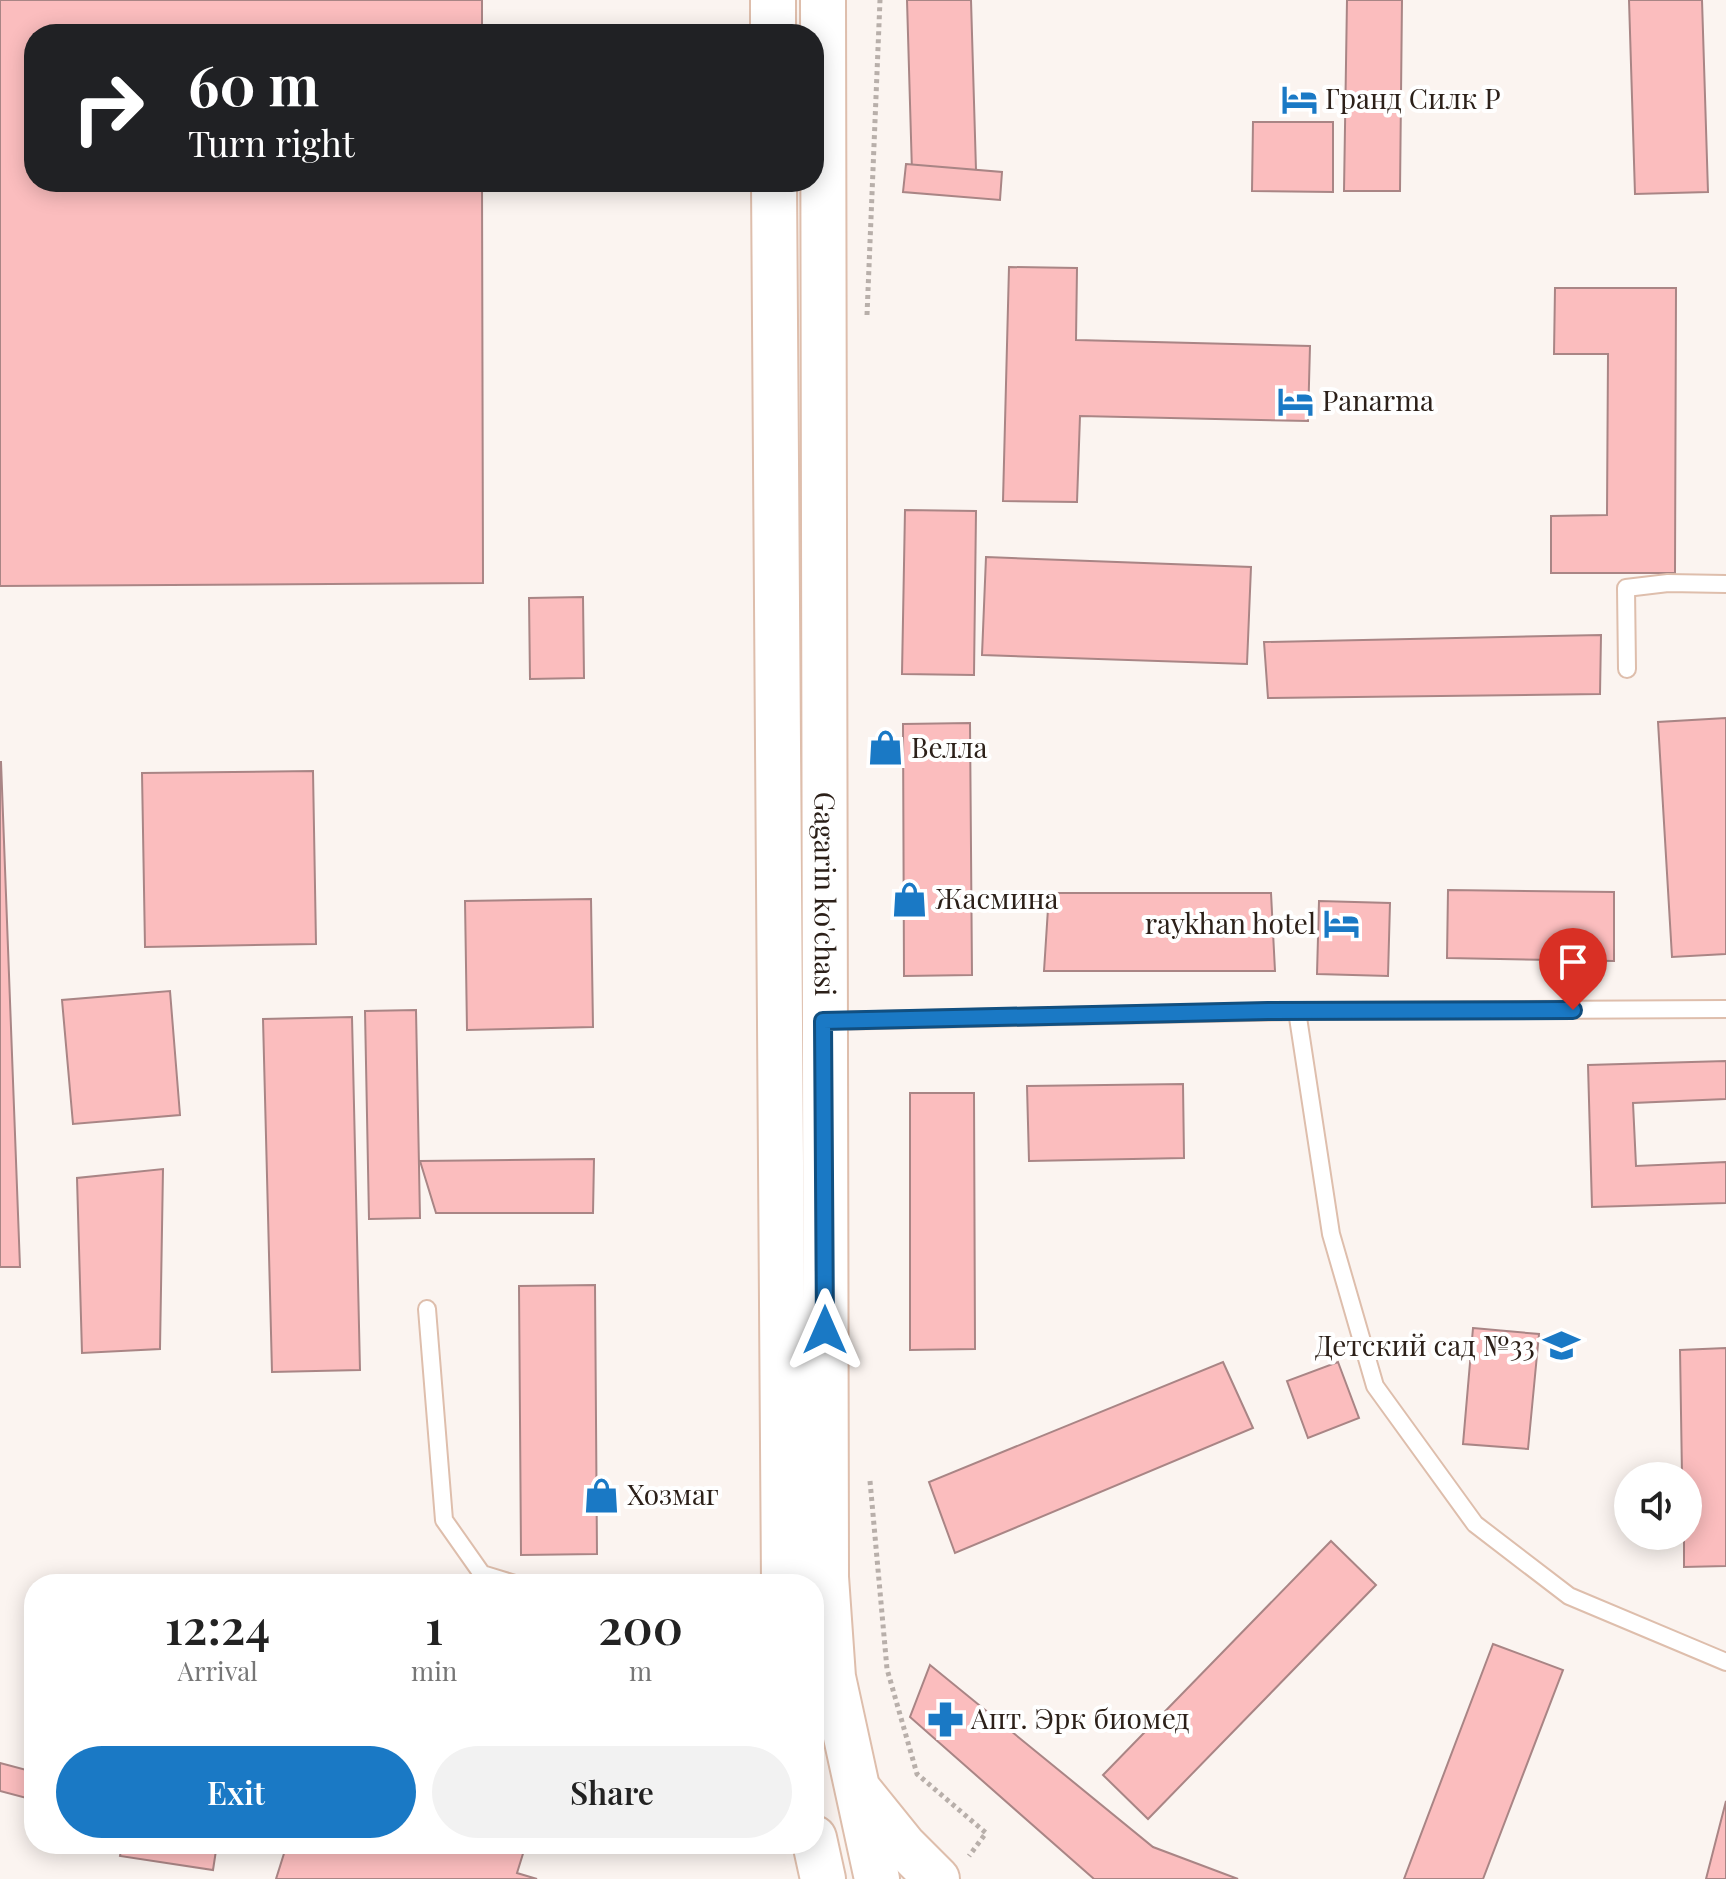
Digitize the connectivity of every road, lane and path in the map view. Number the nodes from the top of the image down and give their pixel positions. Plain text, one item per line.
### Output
1 (773, 0) edge
2 (823, 0) edge
3 (880, 0) edge
4 (773, 24) edge
5 (823, 24) edge
6 (774, 192) edge
7 (823, 192) edge
8 (867, 327) dead end
9 (1726, 584) edge
10 (1627, 669) dead end
11 (1726, 1009) edge
12 (1297, 1011) junction
13 (823, 1021) junction
14 (427, 1309) dead end
15 (869, 1470) dead end
16 (482, 1574) edge
17 (784, 1574) edge
18 (1726, 1662) edge
19 (858, 1789) junction
20 (818, 1854) edge
21 (949, 1873) edge
22 (823, 1879) edge
23 (877, 1879) edge

1 - 4 main road
2 - 5 main road, Gagarin ko'chasi
3 - 8 path
6 - 17 main road, Gagarin ko'chasi
7 - 13 main road, Gagarin ko'chasi
9 - 10 lane
11 - 12 lane
12 - 13 lane
12 - 18 lane
13 - 19 main road, Gagarin ko'chasi
14 - 16 lane
15 - 21 path
19 - 21 main road
19 - 23 main road, Gagarin ko'chasi
20 - 22 main road

